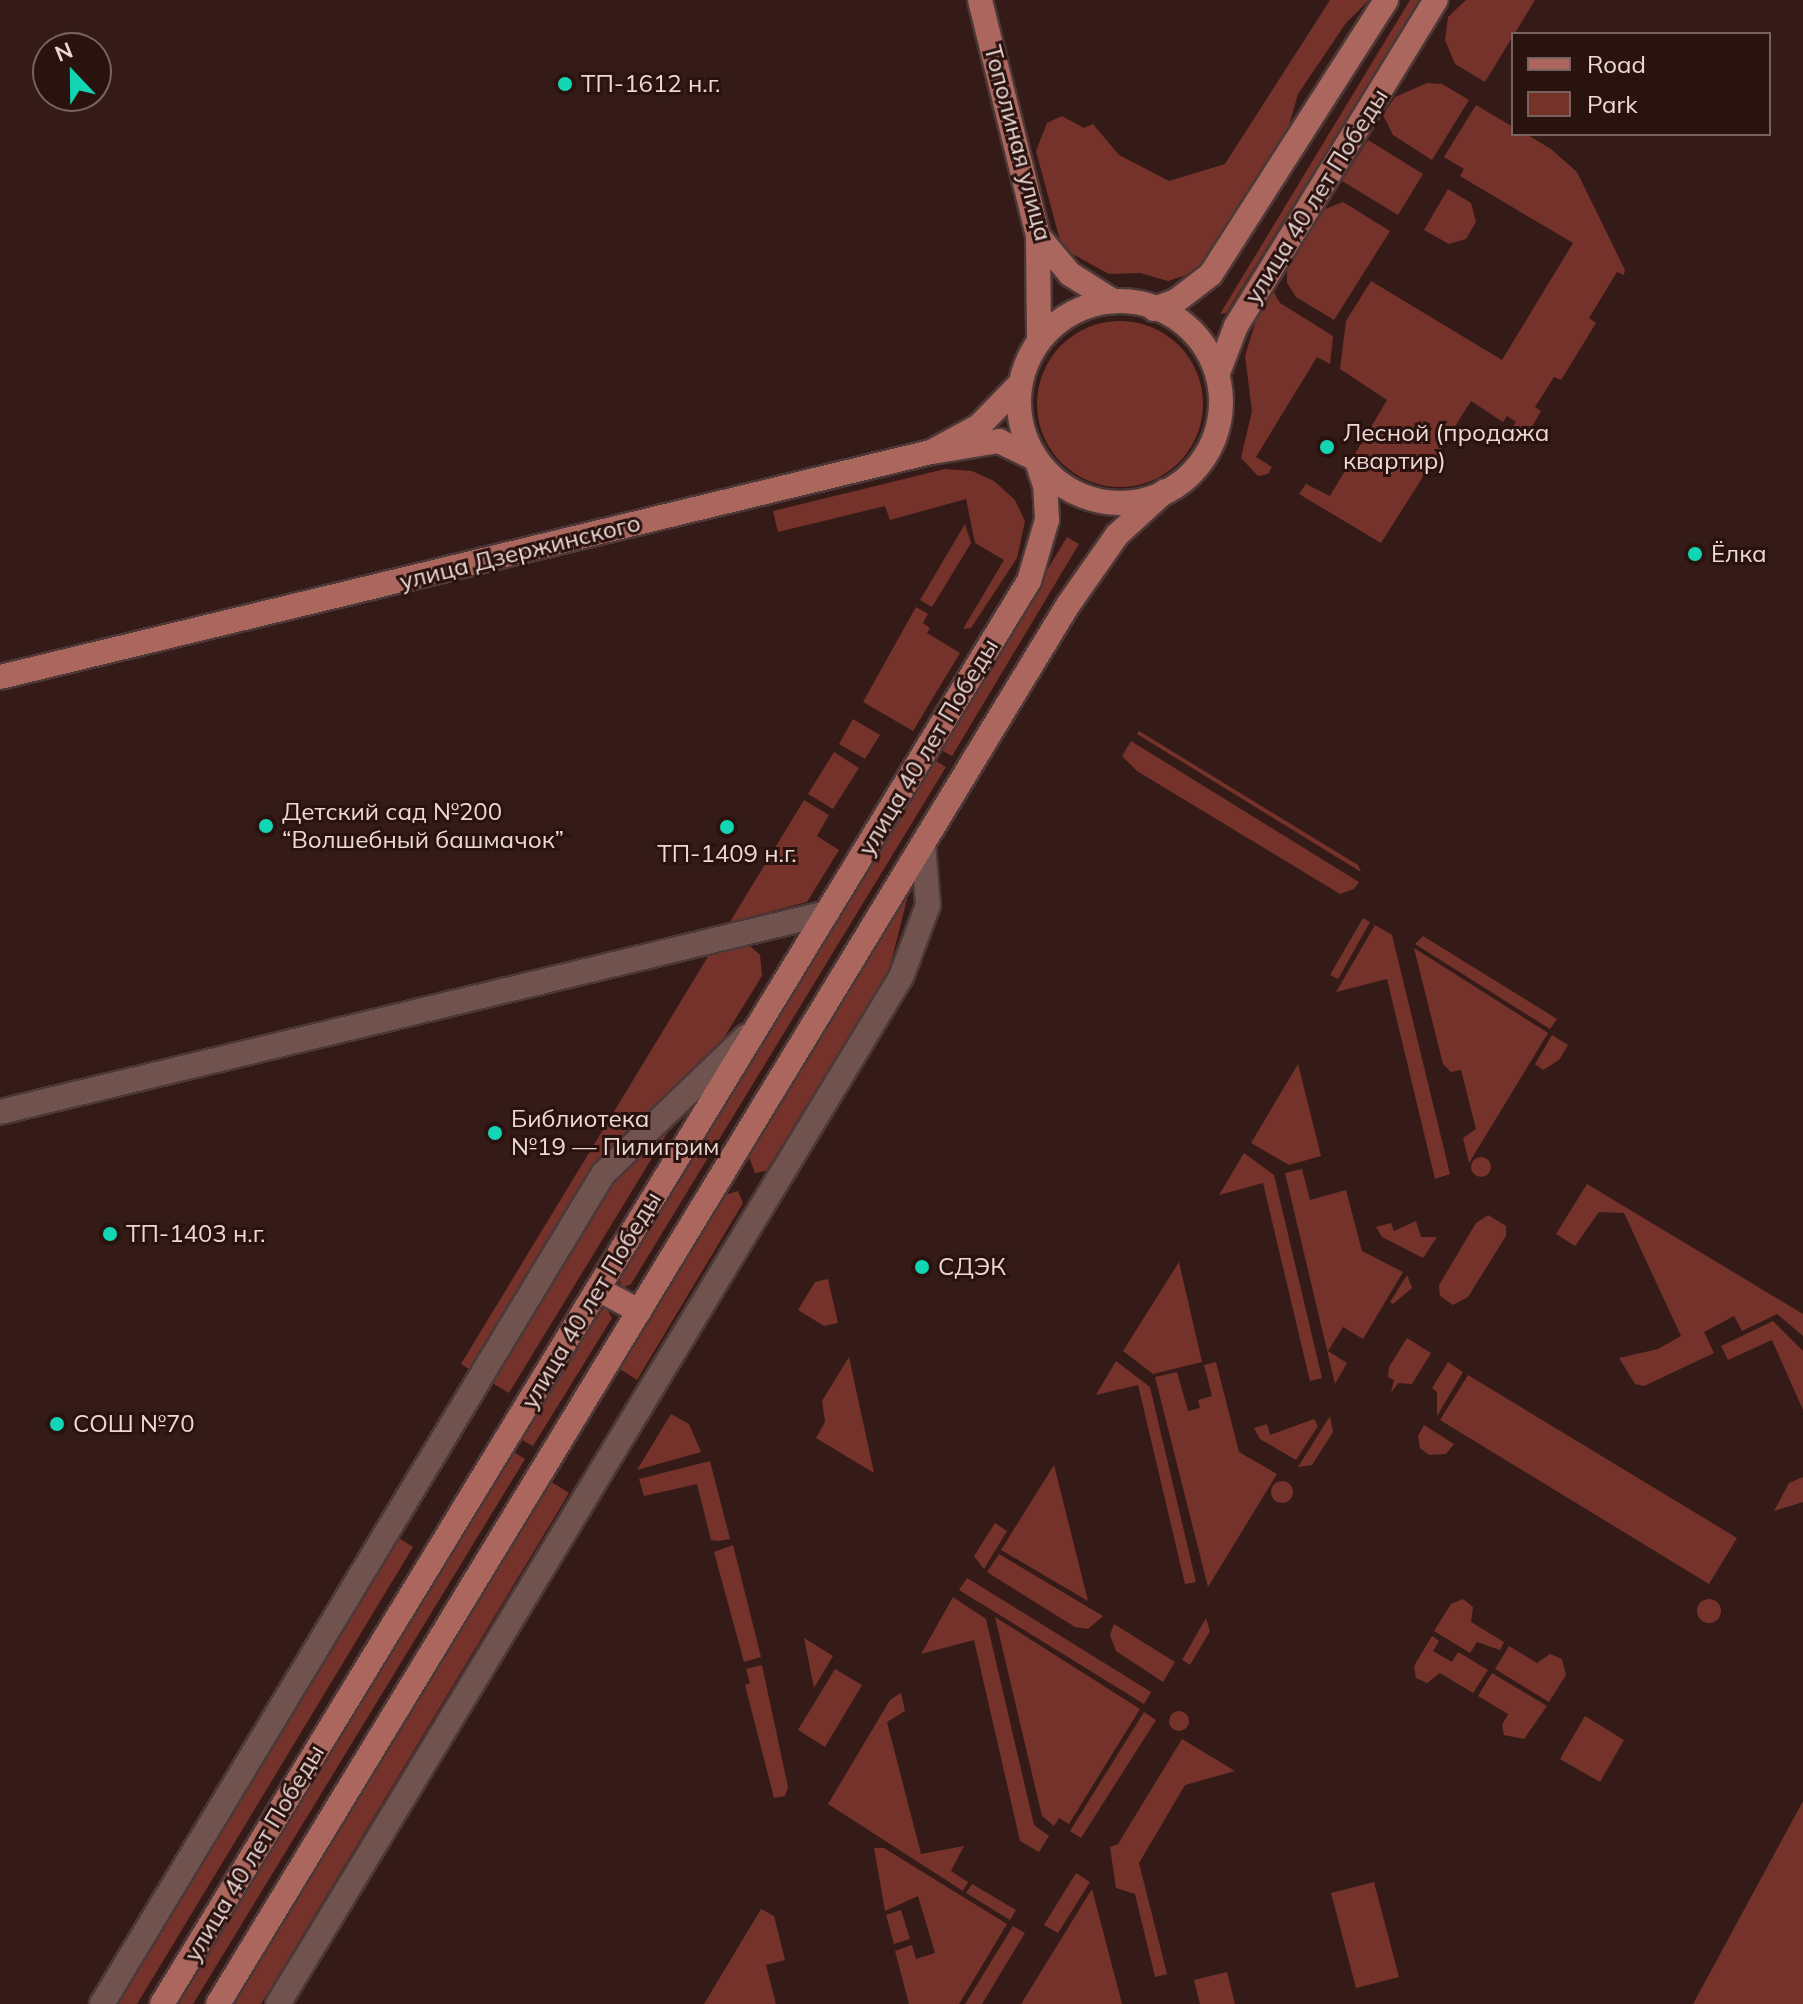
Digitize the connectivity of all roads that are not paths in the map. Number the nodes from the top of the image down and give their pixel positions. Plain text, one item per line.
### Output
1 (980, 0) edge
2 (1386, 0) edge
3 (1436, 0) edge
4 (1450, 0) edge
5 (1423, 22) junction
6 (1038, 236) junction
7 (1113, 301) junction
8 (1154, 309) junction
9 (1039, 341) junction
10 (1218, 373) junction
11 (1019, 385) junction
12 (931, 452) junction
13 (1036, 459) junction
14 (1165, 491) junction
15 (0, 677) edge
16 (923, 844) junction
17 (827, 913) junction
18 (761, 1023) junction
19 (0, 1112) edge
20 (598, 1289) junction
21 (639, 1311) junction
22 (102, 2004) edge
23 (162, 2004) edge
24 (218, 2004) edge
25 (278, 2004) edge

1 - 6 main road, Тополиная улица
2 - 8 main road, улица 40 лет Победы
3 - 5 main road, улица 40 лет Победы
4 - 5 street, улица 40 лет Победы
5 - 10 main road, улица 40 лет Победы
6 - 7 main road, Тополиная улица
6 - 9 main road
7 - 8 main road
7 - 9 main road
8 - 10 main road
9 - 11 main road
10 - 14 main road
11 - 12 main road, улица Дзержинского
11 - 13 main road
12 - 13 main road
12 - 15 main road, улица Дзержинского
13 - 14 main road
13 - 17 main road, улица 40 лет Победы
14 - 16 main road, улица 40 лет Победы
16 - 21 main road, улица 40 лет Победы
16 - 25 street
17 - 18 main road, улица 40 лет Победы
17 - 19 street
18 - 20 main road, улица 40 лет Победы
18 - 22 street
20 - 21 main road
20 - 23 main road, улица 40 лет Победы
21 - 24 main road, улица 40 лет Победы

